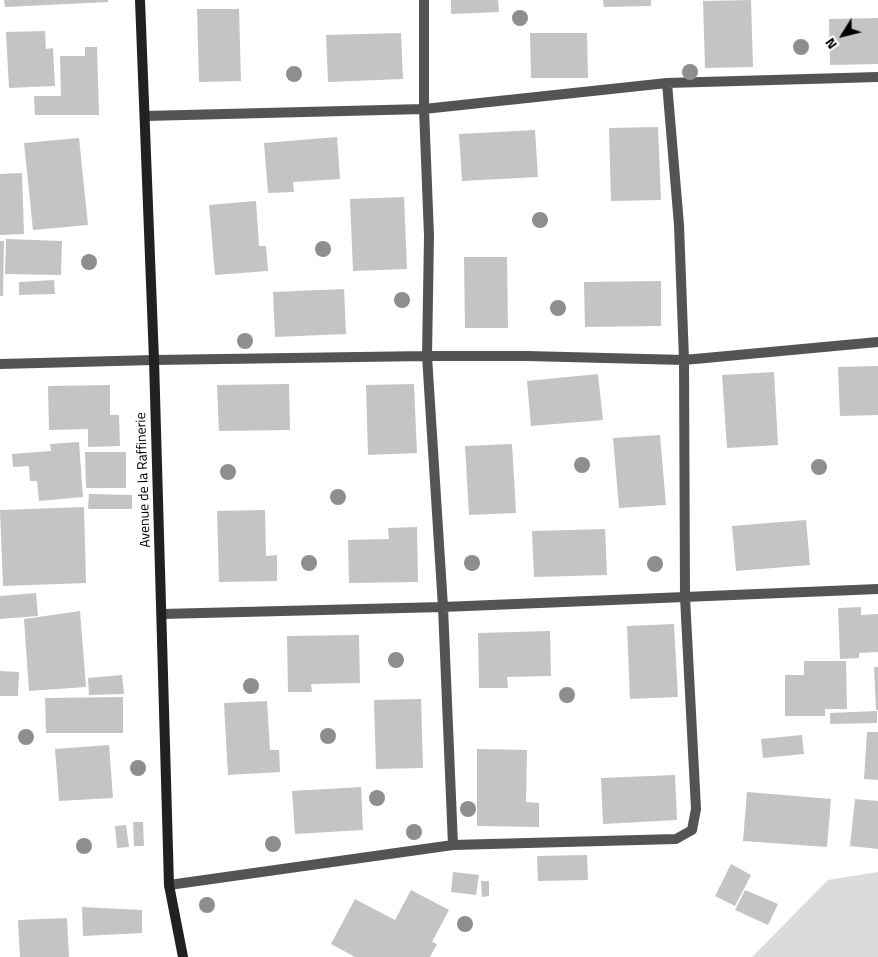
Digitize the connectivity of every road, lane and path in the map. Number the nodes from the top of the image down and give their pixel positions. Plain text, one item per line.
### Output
1 (140, 0) edge
2 (424, 0) edge
3 (878, 77) edge
4 (667, 83) junction
5 (424, 109) junction
6 (145, 116) junction
7 (878, 342) edge
8 (427, 356) junction
9 (154, 360) junction
10 (684, 360) junction
11 (0, 364) edge
12 (878, 589) edge
13 (685, 597) junction
14 (443, 606) junction
15 (162, 614) junction
16 (453, 845) junction
17 (169, 885) junction
18 (183, 957) edge

1 - 6 street, Avenue de la Raffinerie
2 - 5 street
3 - 4 street
4 - 5 street
4 - 10 street
5 - 6 street
5 - 8 street
6 - 9 street, Avenue de la Raffinerie
7 - 10 street
8 - 9 street
8 - 10 street
8 - 14 street
9 - 11 street
9 - 15 street, Avenue de la Raffinerie
10 - 13 street
12 - 13 street
13 - 14 street
13 - 16 street
14 - 15 street
14 - 16 street
15 - 17 street, Avenue de la Raffinerie
16 - 17 street
17 - 18 street, Avenue de la Raffinerie

